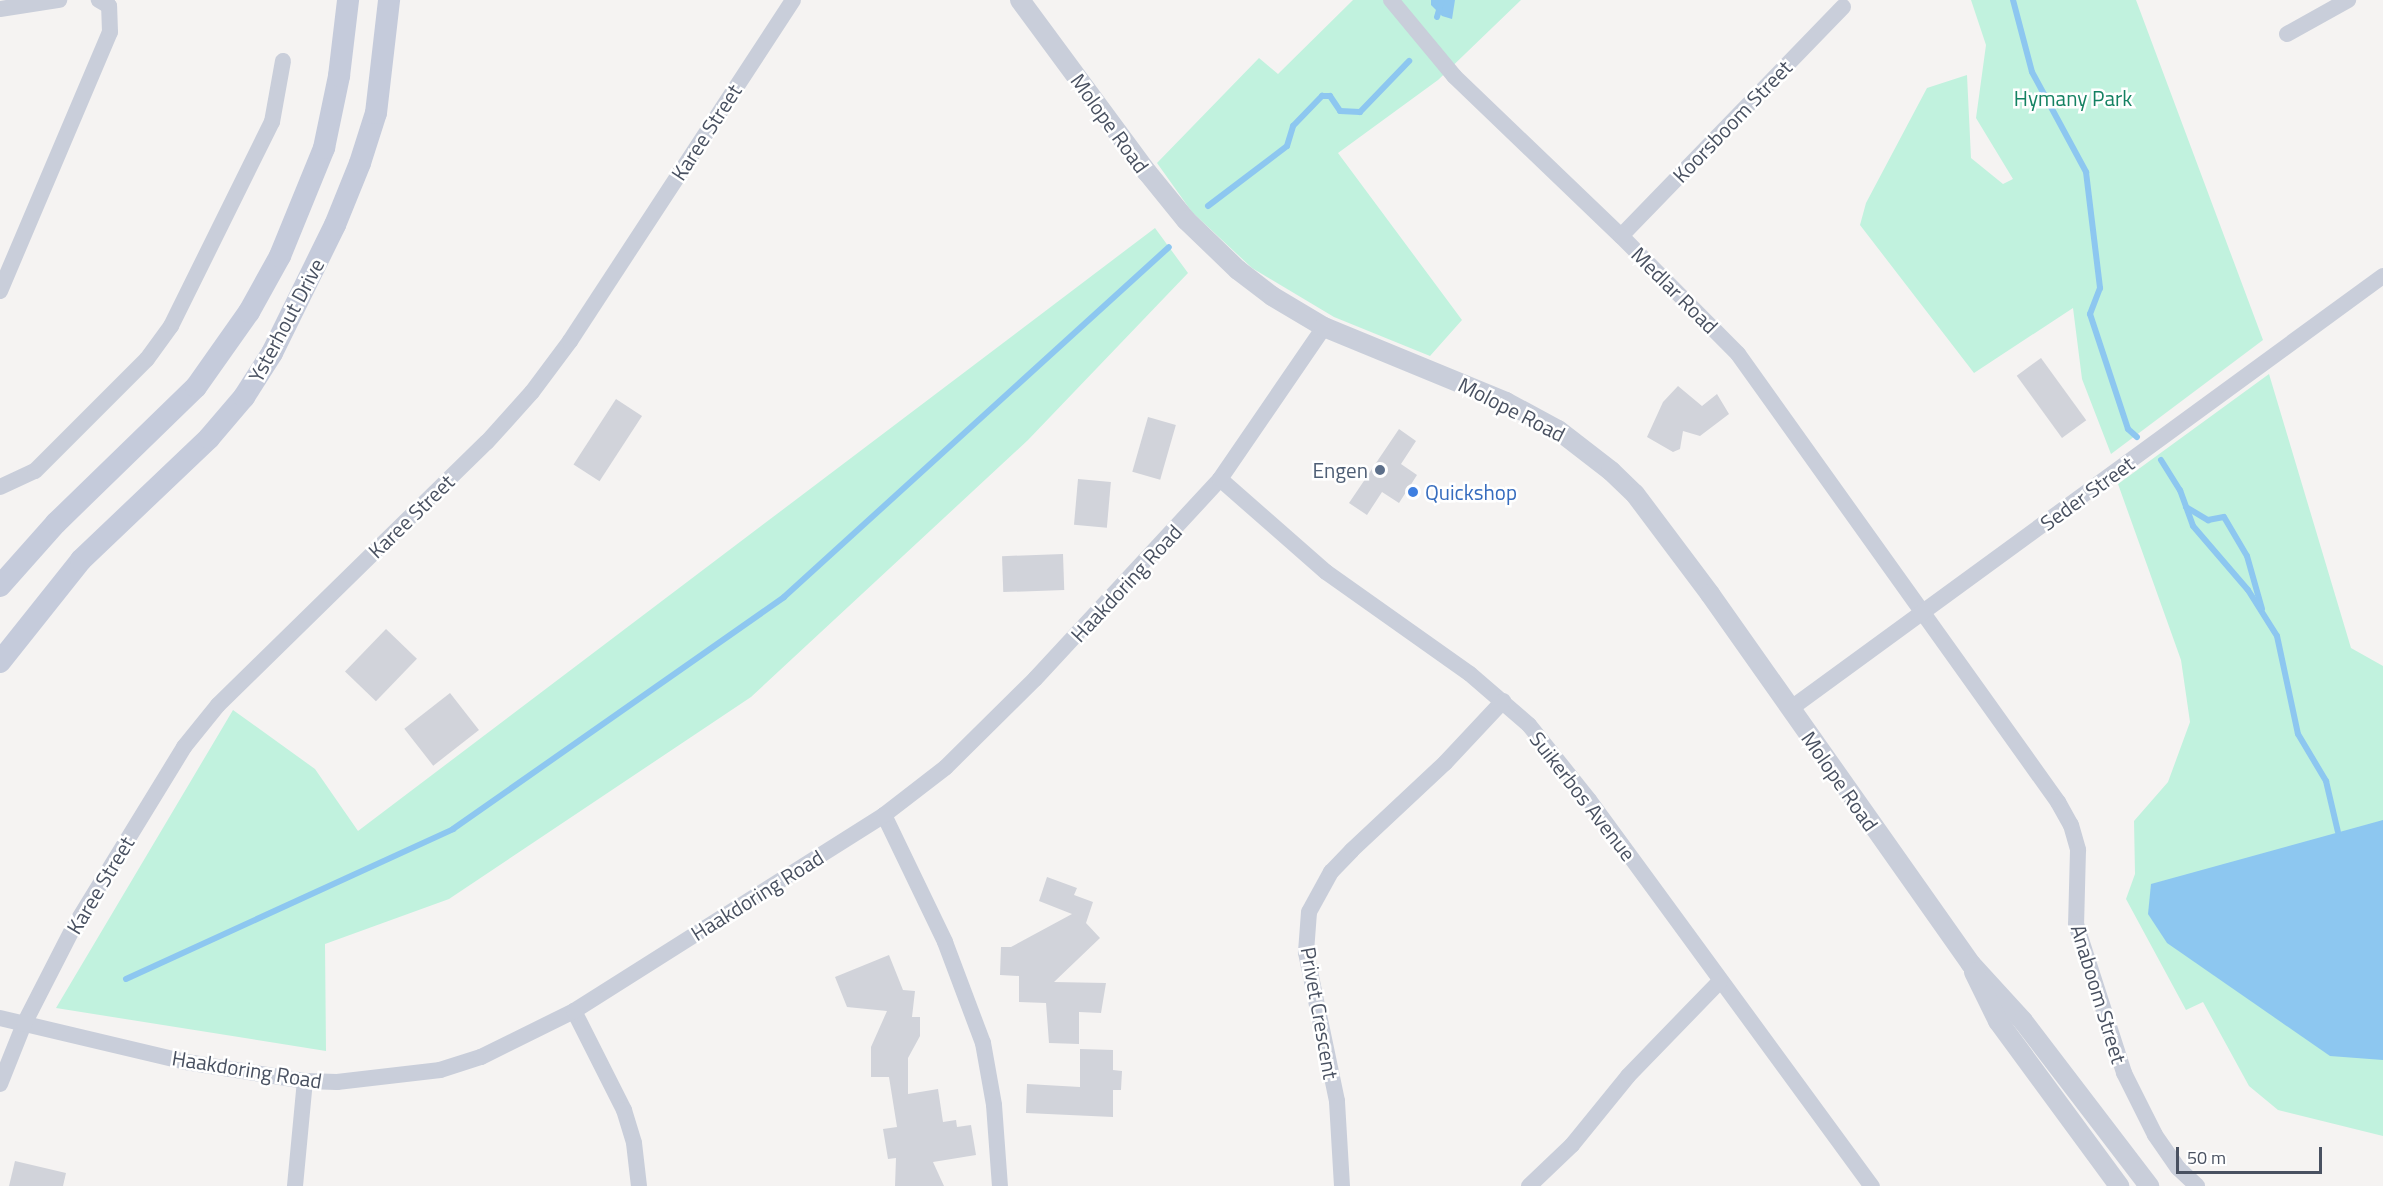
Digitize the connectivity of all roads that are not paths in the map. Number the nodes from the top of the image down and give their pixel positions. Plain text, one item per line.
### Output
1 (59, 0) edge
2 (99, 0) edge
3 (348, 0) edge
4 (389, 0) edge
5 (793, 0) edge
6 (1020, 0) edge
7 (1391, 0) edge
8 (2348, 0) edge
9 (1843, 7) dead end
10 (0, 9) edge
11 (2287, 34) dead end
12 (283, 61) dead end
13 (1621, 236) junction
14 (2383, 276) edge
15 (0, 291) edge
16 (1324, 327) junction
17 (1220, 479) junction
18 (2, 487) edge
19 (0, 586) edge
20 (1922, 611) junction
21 (0, 662) edge
22 (1503, 701) junction
23 (1790, 710) junction
24 (884, 815) junction
25 (1971, 964) junction
26 (1720, 981) junction
27 (574, 1011) junction
28 (0, 1018) edge
29 (24, 1024) junction
30 (305, 1081) junction
31 (0, 1084) edge
32 (295, 1186) edge
33 (639, 1186) edge
34 (1000, 1186) edge
35 (1342, 1186) edge
36 (1529, 1186) edge
37 (1872, 1186) edge
38 (2119, 1186) edge
39 (2149, 1186) edge
40 (2197, 1186) edge

1 - 10 street
2 - 15 street
3 - 19 main road, Ysterhout Drive
4 - 21 main road, Ysterhout Drive
5 - 29 street, Karee Street
6 - 16 street, Molope Road
7 - 13 street, Medlar Road
8 - 11 street
9 - 13 street, Koorsboom Street
12 - 18 street
13 - 20 street, Medlar Road
14 - 20 street, Seder Street
16 - 17 street, Haakdoring Road
16 - 23 street, Molope Road
17 - 22 street, Suikerbos Avenue
17 - 24 street, Haakdoring Road
20 - 23 street, Seder Street
20 - 40 street, Anaboom Street
22 - 26 street, Suikerbos Avenue
22 - 35 street, Privet Crescent
23 - 25 street, Molope Road
24 - 27 street, Haakdoring Road
24 - 34 street
25 - 38 street, Molope Road
25 - 39 street, Molope Road
26 - 36 street
26 - 37 street, Suikerbos Avenue
27 - 30 street, Haakdoring Road
27 - 33 street
28 - 29 street, Haakdoring Road
29 - 30 street, Haakdoring Road
29 - 31 street, Karee Street
30 - 32 street

